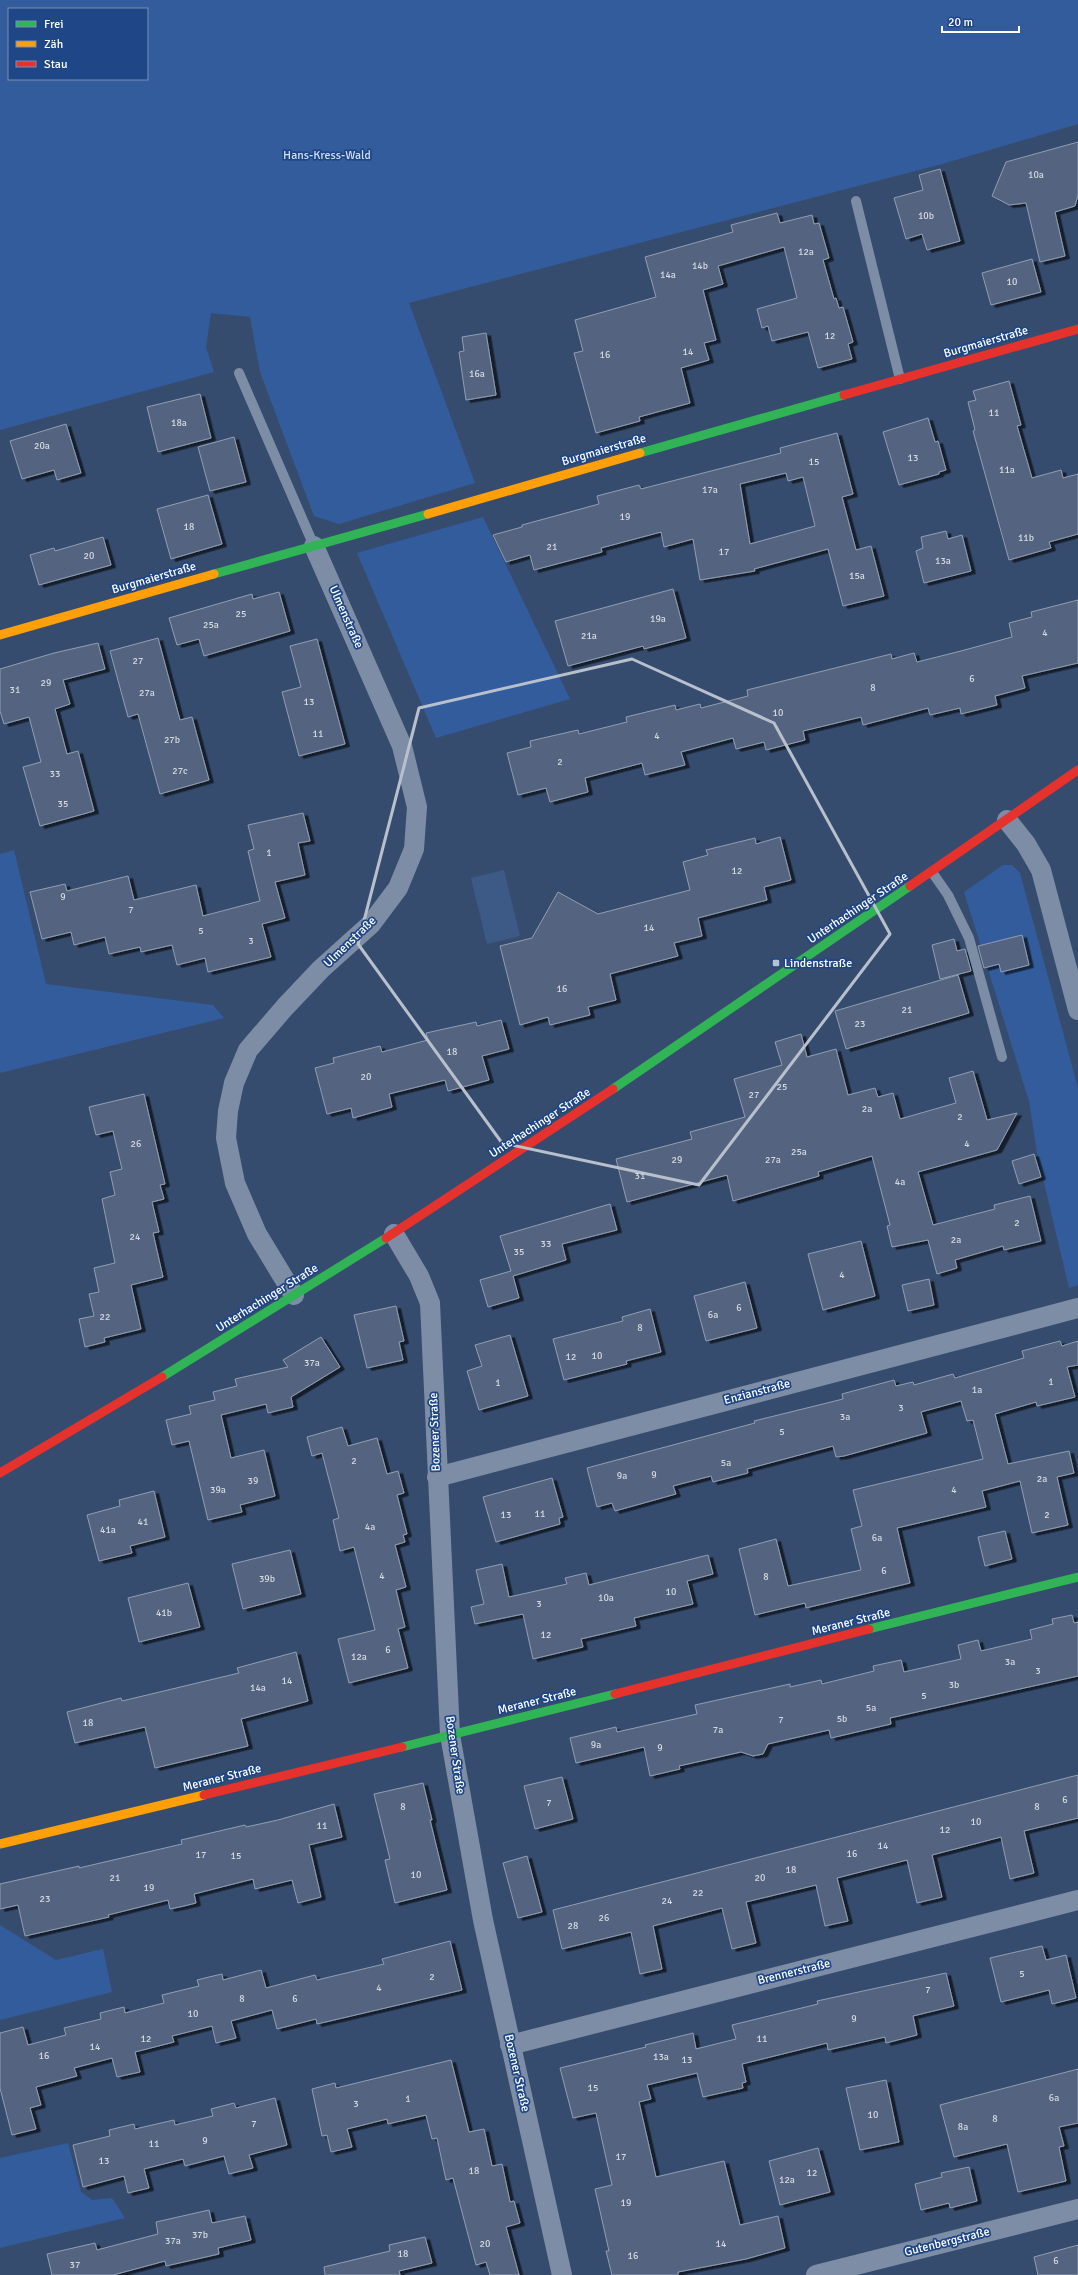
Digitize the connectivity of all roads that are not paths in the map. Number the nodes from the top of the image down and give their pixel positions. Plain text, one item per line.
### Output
1 (856, 201) dead end
2 (1078, 329) edge
3 (239, 373) dead end
4 (900, 380) junction
5 (314, 546) junction
6 (0, 635) edge
7 (1078, 770) edge
8 (1007, 820) junction
9 (932, 872) junction
10 (1078, 1010) edge
11 (1002, 1057) dead end
12 (394, 1234) junction
13 (294, 1295) junction
14 (1078, 1308) edge
15 (0, 1473) edge
16 (437, 1477) junction
17 (1078, 1577) edge
18 (450, 1735) junction
19 (0, 1844) edge
20 (1078, 1900) edge
21 (510, 2045) junction
22 (1078, 2210) edge
23 (562, 2275) edge
24 (816, 2275) edge

1 - 4 lane
2 - 4 street, Burgmaierstraße
3 - 5 lane
4 - 5 street, Burgmaierstraße
5 - 6 street, Burgmaierstraße
5 - 13 street, Ulmenstraße
7 - 8 street, Unterhachinger Straße
8 - 9 street, Unterhachinger Straße
8 - 10 street
9 - 11 lane
9 - 12 street, Unterhachinger Straße
12 - 13 street, Unterhachinger Straße
12 - 16 street, Bozener Straße
13 - 15 street, Unterhachinger Straße
14 - 16 street, Enzianstraße
16 - 18 street, Bozener Straße
17 - 18 street, Meraner Straße
18 - 19 street, Meraner Straße
18 - 21 street, Bozener Straße
20 - 21 street, Brennerstraße
21 - 23 street, Bozener Straße
22 - 24 street, Gutenbergstraße

